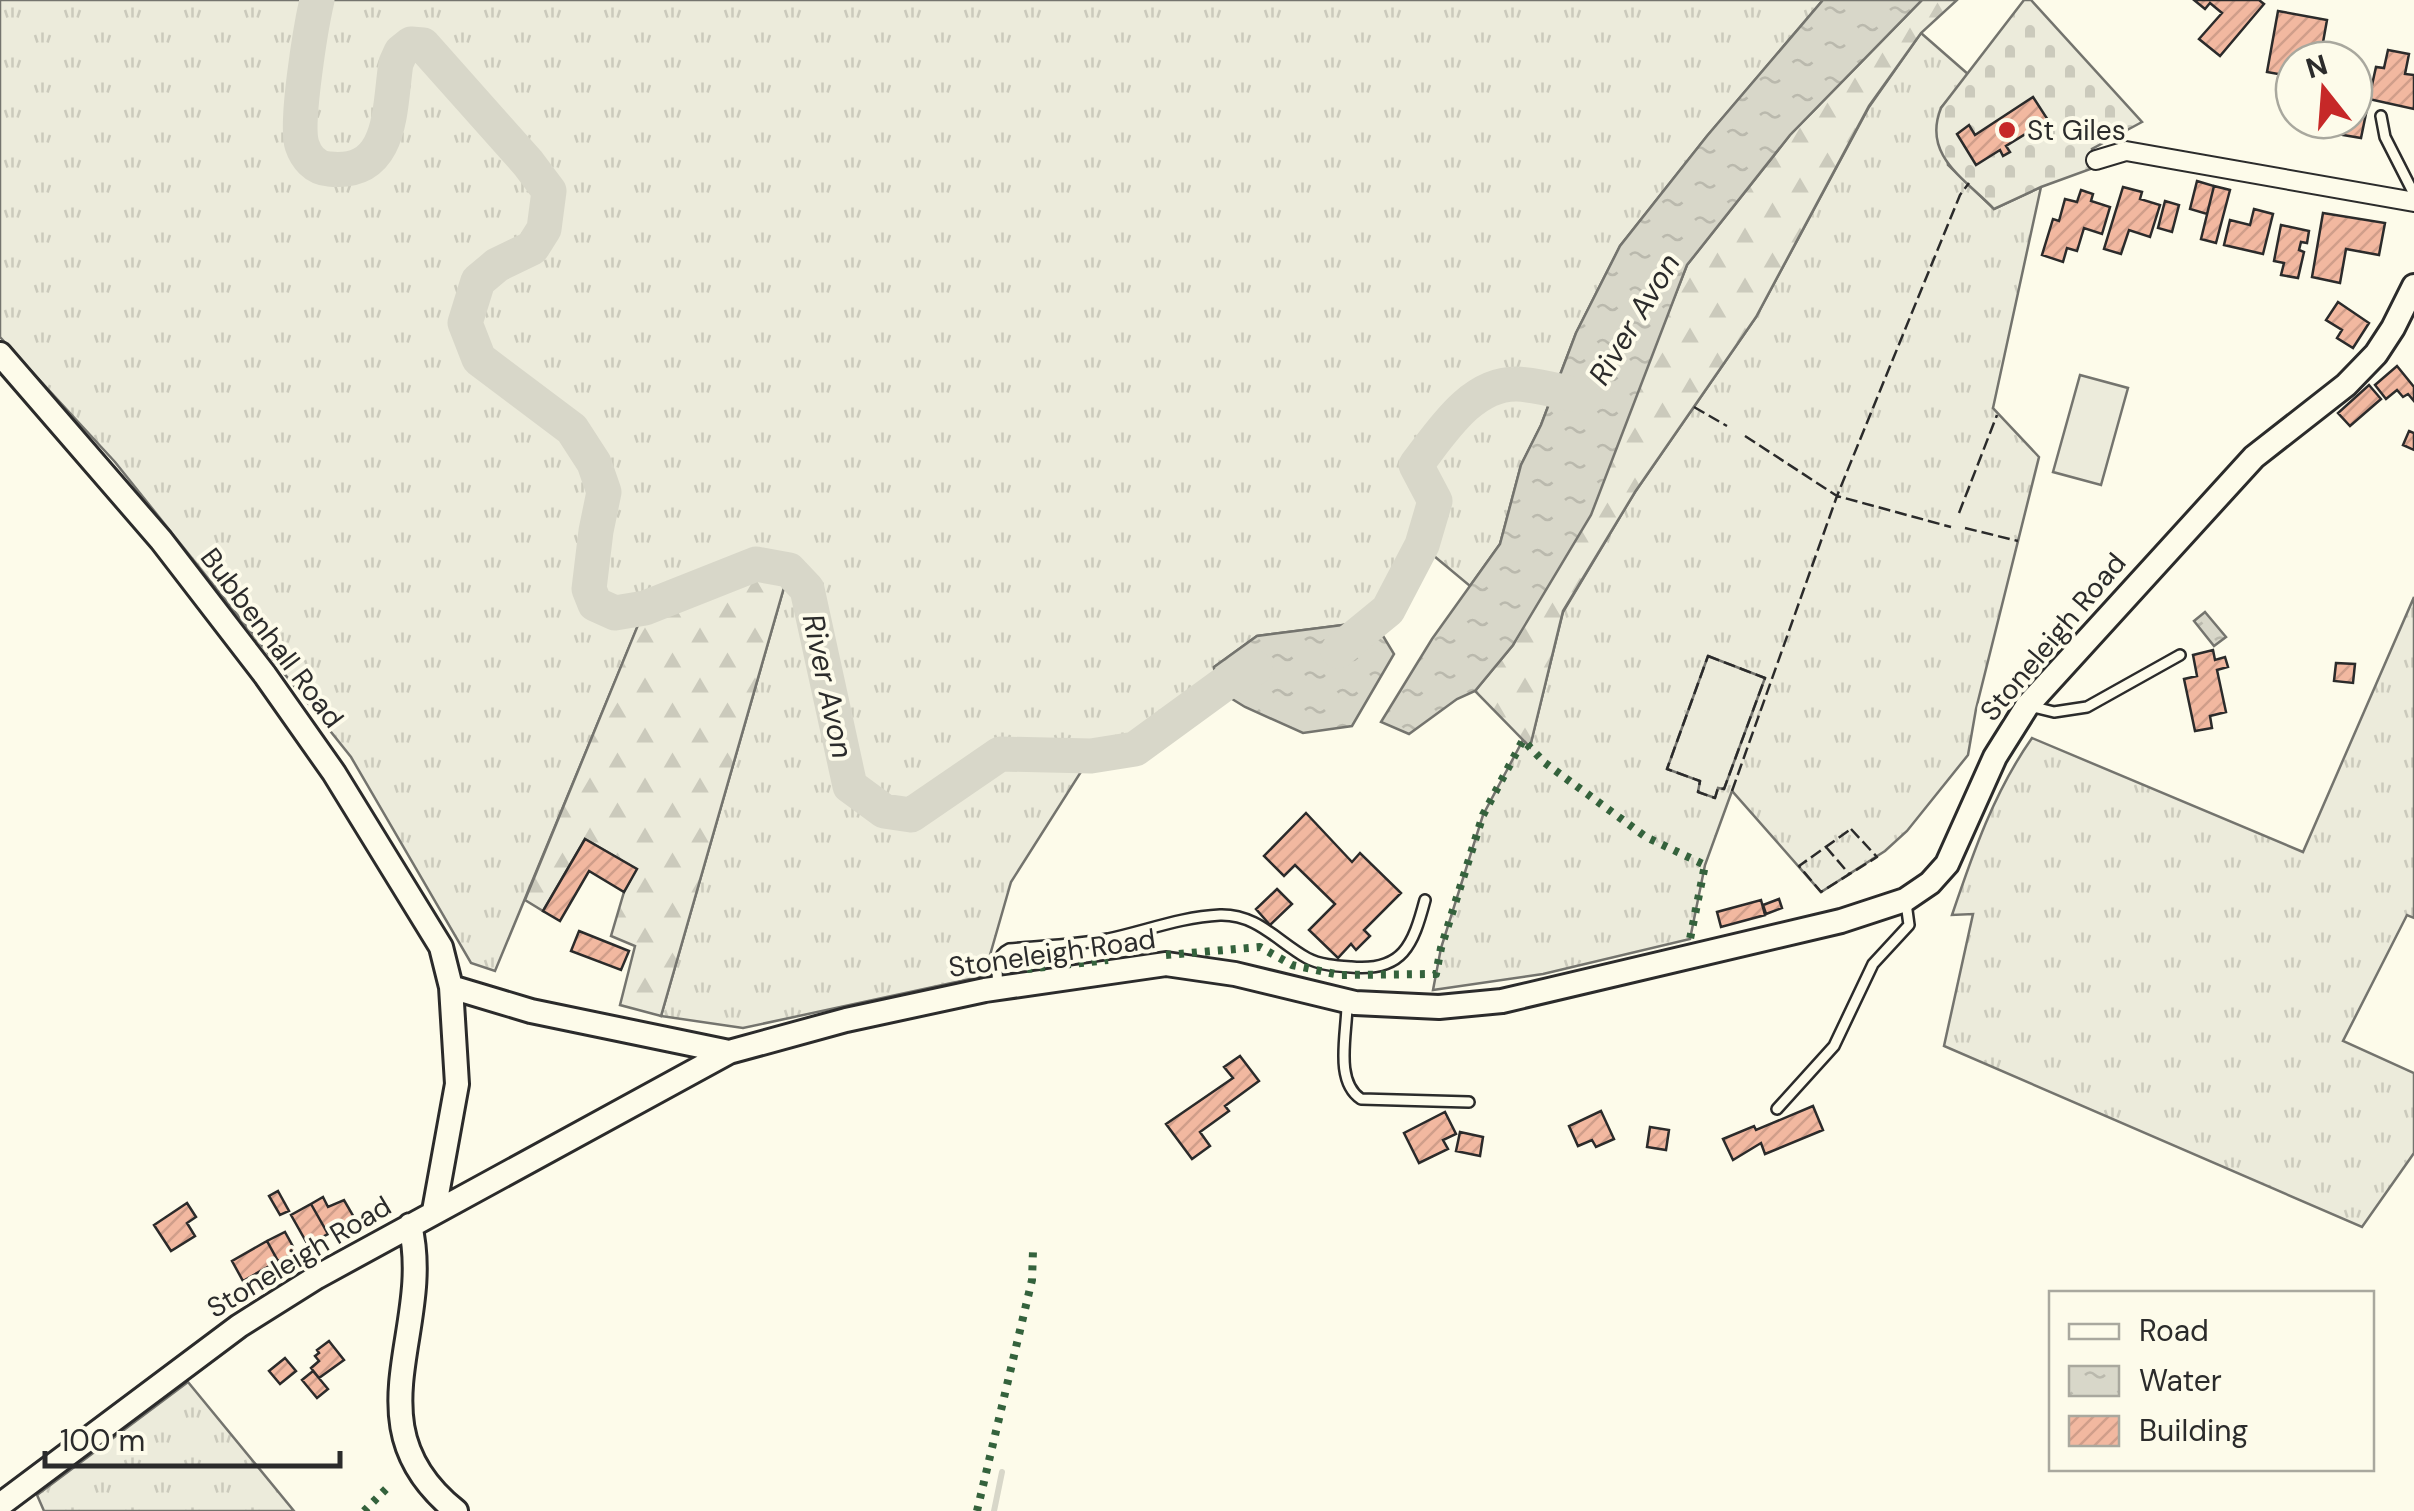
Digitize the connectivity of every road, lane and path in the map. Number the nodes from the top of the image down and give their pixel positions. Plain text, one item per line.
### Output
1 (2382, 116) dead end
2 (2096, 160) dead end
3 (2414, 194) edge
4 (2414, 202) edge
5 (2414, 286) edge
6 (0, 354) edge
7 (2180, 656) dead end
8 (2027, 706) junction
9 (1425, 900) dead end
10 (1905, 900) junction
11 (451, 987) junction
12 (998, 988) junction
13 (1347, 1002) junction
14 (729, 1052) junction
15 (1469, 1102) dead end
16 (1777, 1110) dead end
17 (434, 1211) junction
18 (410, 1224) junction
19 (10, 1505) edge
20 (456, 1511) edge

1 - 3 lane
2 - 4 street
5 - 8 street, Stoneleigh Road
6 - 11 street, Bubbenhall Road
7 - 8 lane
8 - 10 street, Stoneleigh Road
9 - 12 lane
10 - 13 street, Stoneleigh Road
10 - 16 lane
11 - 14 street
11 - 17 street, Bubbenhall Road
12 - 13 street, Stoneleigh Road
12 - 14 street, Stoneleigh Road
13 - 15 lane
14 - 17 street, Stoneleigh Road
17 - 18 street, Stoneleigh Road
18 - 19 street, Stoneleigh Road
18 - 20 street

